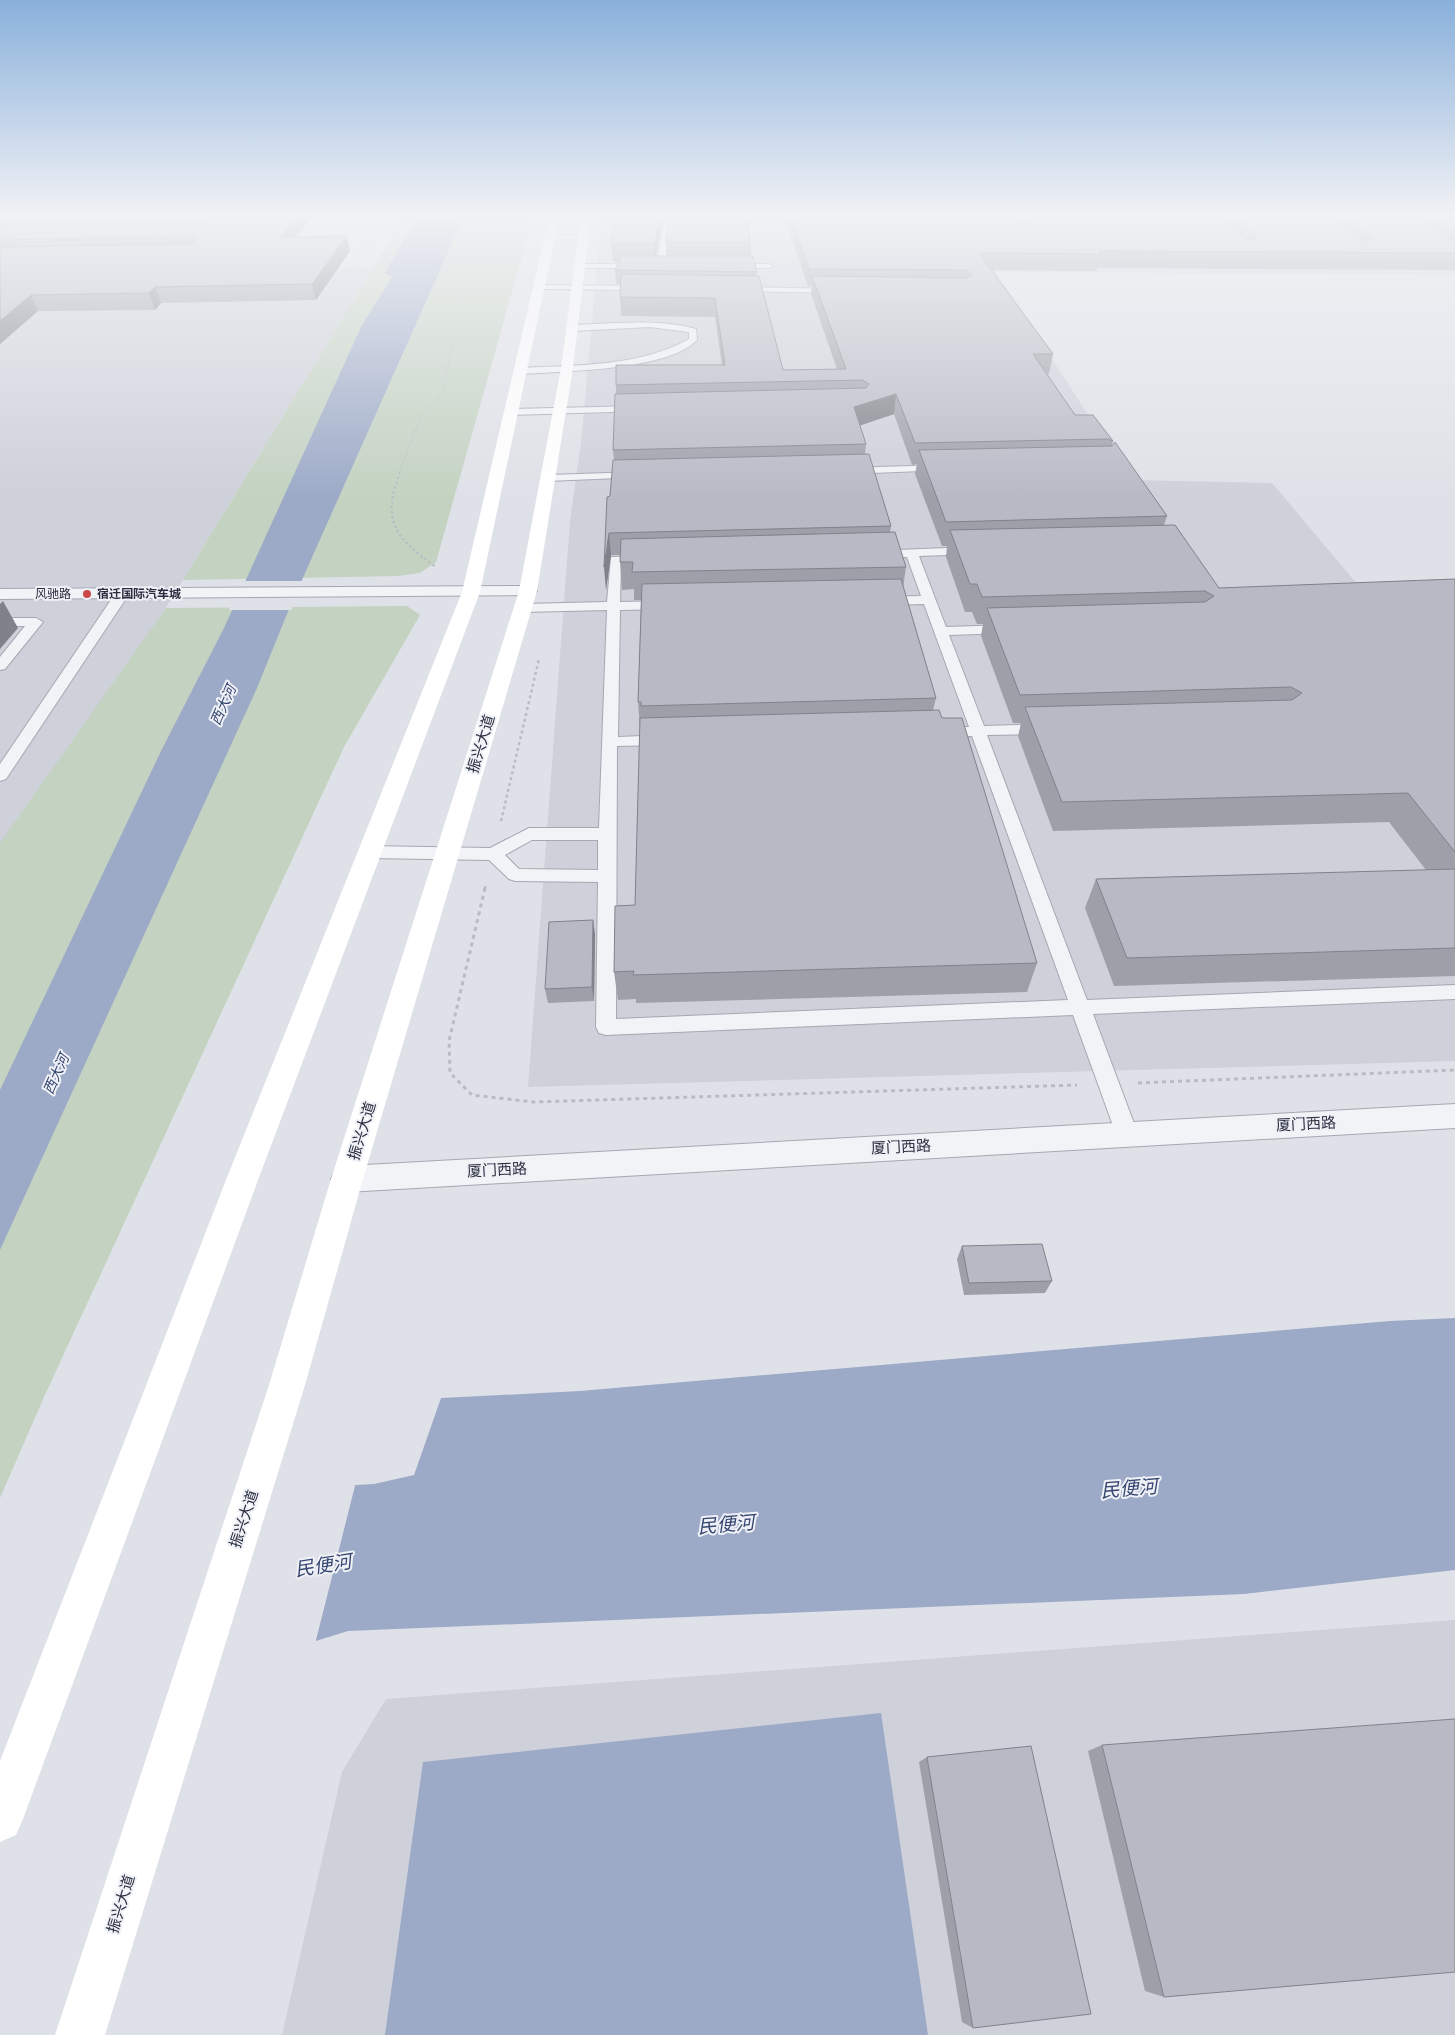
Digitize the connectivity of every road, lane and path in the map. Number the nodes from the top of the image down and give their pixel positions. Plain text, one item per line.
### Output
1 (457, 309) edge
2 (533, 309) edge
3 (574, 309) edge
4 (572, 328) junction
5 (567, 368) junction
6 (520, 371) junction
7 (654, 409) edge
8 (560, 411) junction
9 (511, 412) junction
10 (954, 468) edge
11 (835, 471) edge
12 (647, 475) edge
13 (548, 478) junction
14 (989, 551) edge
15 (912, 553) junction
16 (862, 554) edge
17 (664, 559) edge
18 (471, 592) junction
19 (0, 594) edge
20 (122, 594) junction
21 (526, 600) junction
22 (929, 600) junction
23 (870, 601) edge
24 (682, 605) edge
25 (613, 606) junction
26 (552, 608) junction
27 (0, 622) edge
28 (1019, 629) edge
29 (941, 632) junction
30 (0, 666) edge
31 (1065, 728) edge
32 (978, 731) junction
33 (928, 732) edge
34 (679, 740) edge
35 (609, 742) junction
36 (0, 776) edge
37 (607, 834) junction
38 (369, 852) junction
39 (448, 853) junction
40 (493, 854) junction
41 (607, 876) junction
42 (1455, 992) edge
43 (1080, 1008) junction
44 (1455, 1070) edge
45 (1108, 1084) junction
46 (1455, 1116) edge
47 (1126, 1134) junction
48 (347, 1179) junction
49 (0, 1820) edge
50 (80, 2035) edge

1 - 18 path
2 - 6 main road
3 - 4 main road, 振兴大道
4 - 5 main road, 振兴大道
4 - 5 lane
5 - 6 lane
5 - 8 main road, 振兴大道
6 - 9 main road
7 - 8 lane
8 - 9 lane
8 - 13 main road, 振兴大道
9 - 18 main road
10 - 11 lane
12 - 13 lane
13 - 21 main road, 振兴大道
14 - 15 lane
15 - 16 lane
15 - 22 lane
17 - 25 lane
18 - 20 street, 风驰路
18 - 21 street, 风驰路
18 - 38 main road
19 - 20 street, 风驰路
20 - 36 lane
21 - 26 lane
21 - 39 main road, 振兴大道
22 - 23 lane
22 - 29 lane
24 - 25 lane
25 - 26 lane
25 - 35 lane
26 - 40 path
27 - 30 lane
28 - 29 lane
29 - 32 lane
31 - 32 lane
32 - 33 lane
32 - 43 lane
34 - 35 lane
35 - 37 lane
37 - 40 lane
37 - 41 lane
38 - 39 lane
38 - 49 main road
39 - 40 lane
39 - 48 main road, 振兴大道
40 - 41 lane
40 - 45 path
41 - 43 lane
42 - 43 lane
43 - 45 lane
44 - 45 path
45 - 47 lane
46 - 47 street, 厦门西路
47 - 48 street, 厦门西路
48 - 50 main road, 振兴大道

